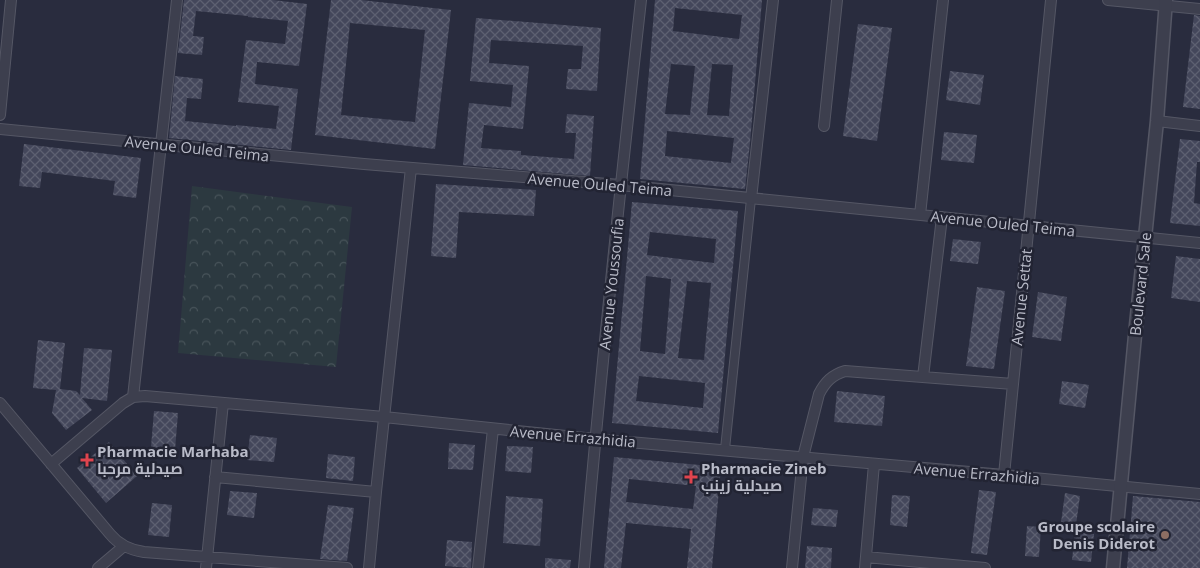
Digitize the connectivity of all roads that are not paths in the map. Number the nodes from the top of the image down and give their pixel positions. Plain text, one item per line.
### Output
1 (11, 0) edge
2 (178, 0) edge
3 (641, 0) edge
4 (774, 0) edge
5 (837, 0) edge
6 (944, 0) edge
7 (1051, 0) edge
8 (1108, 0) edge
9 (1166, 3) edge
10 (1200, 9) edge
11 (0, 115) edge
12 (1157, 121) junction
13 (824, 126) dead end
14 (1200, 126) edge
15 (0, 129) edge
16 (161, 145) junction
17 (411, 168) junction
18 (620, 185) junction
19 (751, 199) junction
20 (920, 215) junction
21 (942, 217) junction
22 (1028, 225) junction
23 (1145, 237) junction
24 (1200, 242) edge
25 (923, 377) junction
26 (1013, 384) junction
27 (133, 397) junction
28 (0, 403) edge
29 (223, 403) junction
30 (384, 417) junction
31 (493, 429) junction
32 (595, 439) junction
33 (724, 450) junction
34 (802, 457) junction
35 (51, 464) junction
36 (874, 464) junction
37 (1004, 475) junction
38 (215, 477) junction
39 (1120, 486) junction
40 (376, 492) junction
41 (1200, 494) edge
42 (124, 546) junction
43 (207, 556) junction
44 (866, 557) junction
45 (261, 564) edge
46 (98, 568) edge
47 (206, 568) edge
48 (347, 568) edge
49 (369, 568) edge
50 (478, 568) edge
51 (584, 568) edge
52 (792, 568) edge
53 (865, 568) edge
54 (985, 568) edge
55 (1113, 568) edge

1 - 11 street
2 - 16 street
3 - 18 street, Avenue Youssoufia
4 - 19 street
5 - 13 street
6 - 20 street
7 - 22 street, Avenue Settat
8 - 9 street
9 - 10 street
9 - 12 street, Boulevard Sale
12 - 14 street
12 - 23 street, Boulevard Sale
15 - 16 street, Avenue Ouled Teima
16 - 17 street, Avenue Ouled Teima
16 - 27 street
17 - 18 street, Avenue Ouled Teima
17 - 30 street
18 - 19 street, Avenue Ouled Teima
18 - 32 street, Avenue Youssoufia
19 - 20 street, Avenue Ouled Teima
19 - 33 street
20 - 21 street, Avenue Ouled Teima
21 - 22 street, Avenue Ouled Teima
21 - 25 street
22 - 23 street, Avenue Ouled Teima
22 - 26 street, Avenue Settat
23 - 24 street, Avenue Ouled Teima
23 - 39 street, Boulevard Sale
25 - 26 street
25 - 34 street
26 - 37 street, Avenue Settat
27 - 29 street, Avenue Errazhidia
27 - 35 street
28 - 35 street
29 - 30 street, Avenue Errazhidia
29 - 38 street
30 - 31 street, Avenue Errazhidia
30 - 40 street
31 - 32 street, Avenue Errazhidia
31 - 50 street
32 - 33 street, Avenue Errazhidia
32 - 51 street, Avenue Youssoufia
33 - 34 street, Avenue Errazhidia
34 - 36 street, Avenue Errazhidia
34 - 52 street
35 - 42 street
36 - 37 street, Avenue Errazhidia
36 - 44 street
37 - 39 street, Avenue Errazhidia
38 - 40 street
38 - 43 street
39 - 41 street, Avenue Errazhidia
39 - 55 street, Boulevard Sale
40 - 49 street
42 - 43 street
42 - 46 street
43 - 45 street
43 - 47 street
44 - 53 street
44 - 54 street
45 - 48 street

